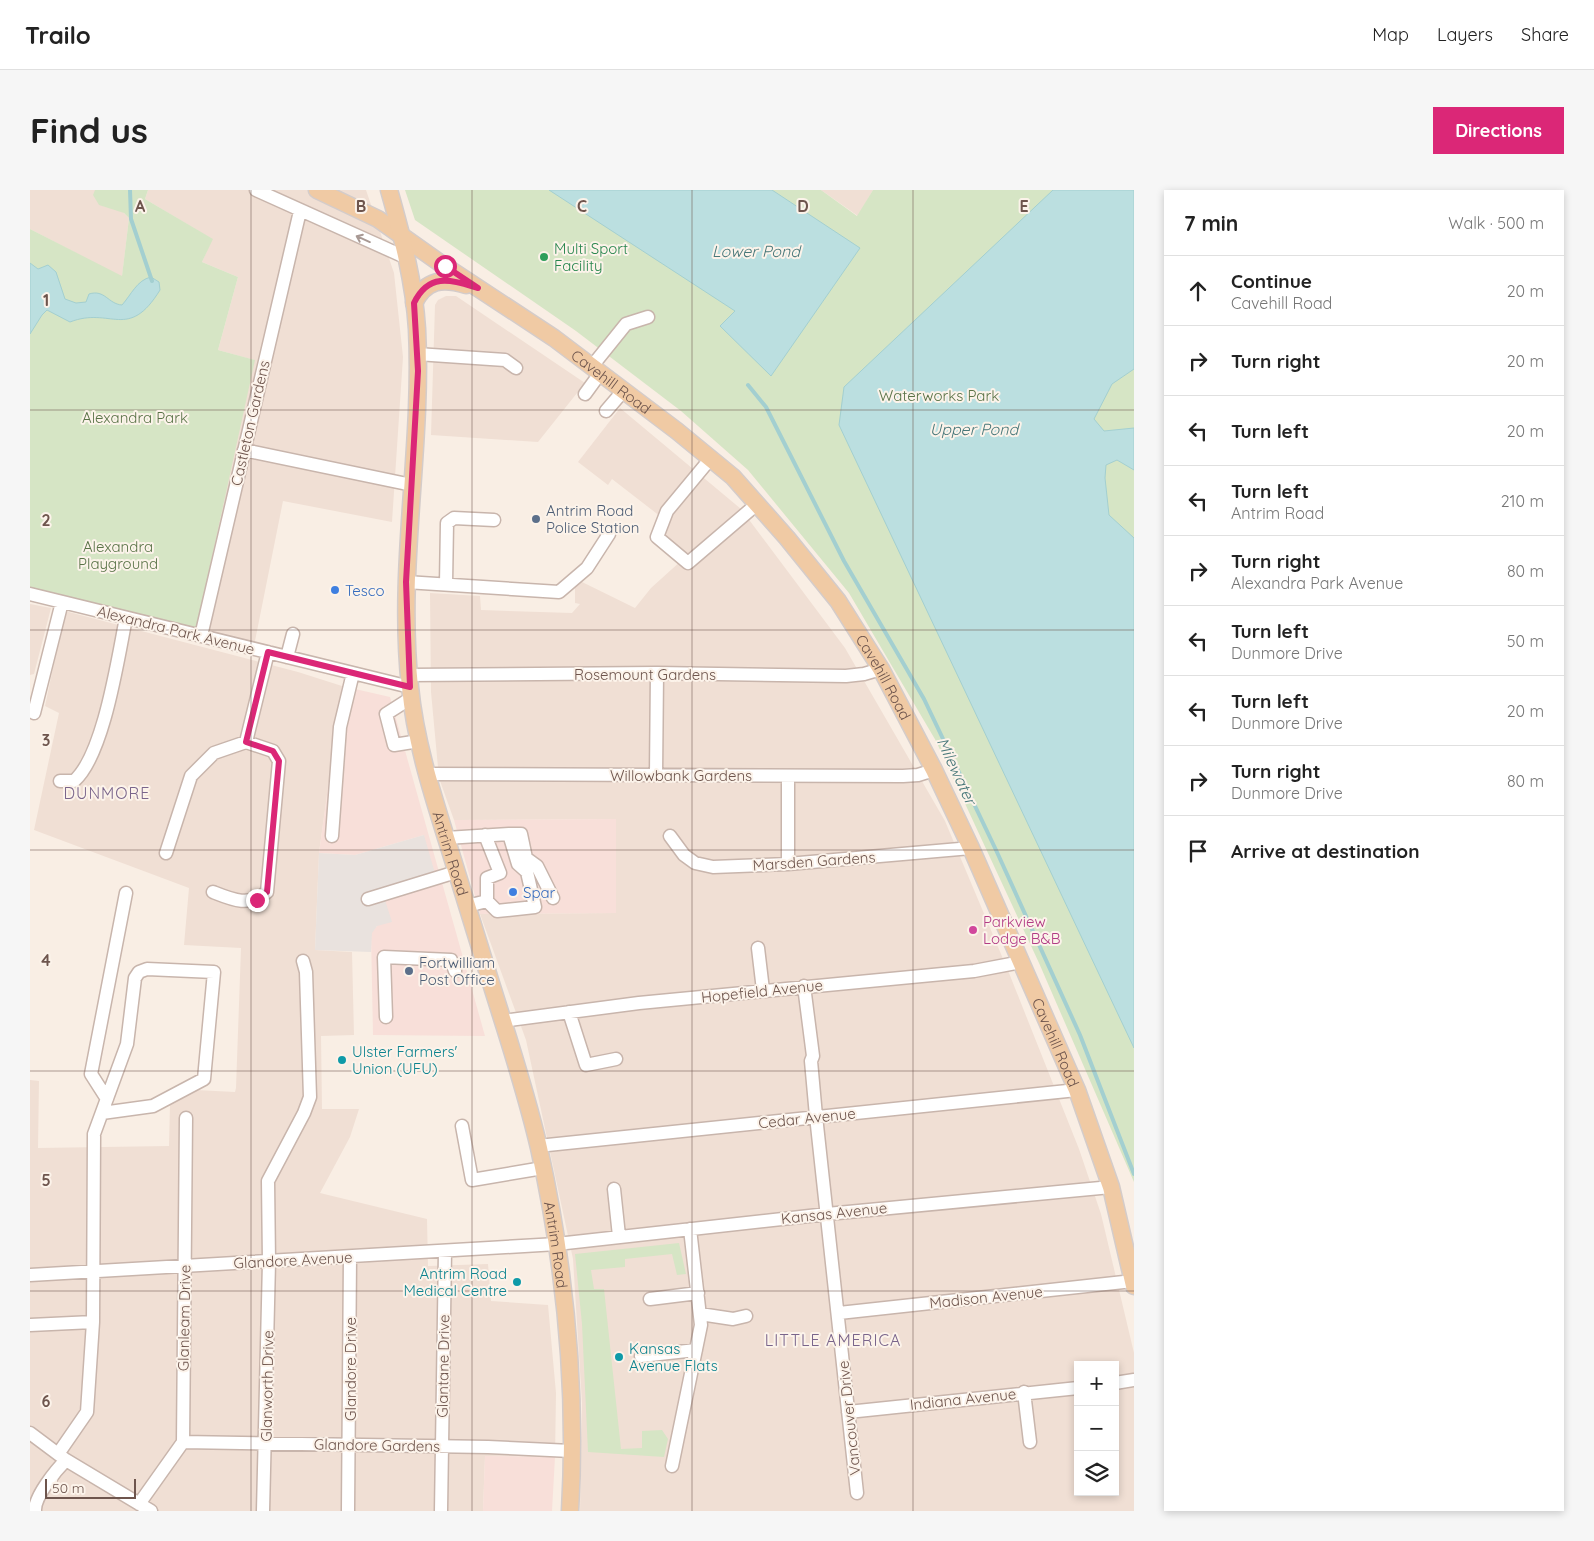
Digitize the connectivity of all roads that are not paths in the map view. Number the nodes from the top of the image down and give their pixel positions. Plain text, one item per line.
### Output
1 (256, 190) edge
2 (317, 190) edge
3 (389, 190) edge
4 (300, 211) junction
5 (402, 236) junction
6 (407, 258) junction
7 (478, 288) junction
8 (414, 303) junction
9 (648, 318) dead end
10 (417, 354) junction
11 (516, 368) dead end
12 (597, 368) junction
13 (624, 390) junction
14 (585, 394) dead end
15 (606, 411) dead end
16 (244, 450) junction
17 (712, 458) junction
18 (412, 485) junction
19 (757, 504) junction
20 (494, 520) dead end
21 (610, 534) dead end
22 (406, 582) junction
23 (446, 584) junction
24 (30, 594) edge
25 (62, 602) junction
26 (126, 618) junction
27 (293, 634) dead end
28 (201, 636) junction
29 (268, 652) junction
30 (287, 657) junction
31 (881, 669) junction
32 (353, 673) junction
33 (657, 673) junction
34 (410, 687) junction
35 (34, 713) dead end
36 (419, 741) junction
37 (246, 742) junction
38 (934, 770) junction
39 (427, 774) junction
40 (656, 775) junction
41 (788, 776) junction
42 (60, 781) dead end
43 (509, 834) junction
44 (485, 835) junction
45 (332, 836) dead end
46 (670, 836) dead end
47 (446, 838) junction
48 (971, 848) junction
49 (166, 853) dead end
50 (788, 864) junction
51 (456, 872) junction
52 (126, 892) dead end
53 (213, 892) dead end
54 (553, 898) dead end
55 (368, 899) dead end
56 (487, 901) junction
57 (466, 906) junction
58 (758, 948) dead end
59 (303, 961) dead end
60 (1021, 962) junction
61 (455, 971) dead end
62 (804, 986) junction
63 (763, 990) junction
64 (569, 1012) junction
65 (386, 1017) dead end
66 (502, 1021) junction
67 (616, 1059) dead end
68 (1077, 1090) junction
69 (107, 1099) junction
70 (102, 1113) junction
71 (816, 1116) junction
72 (186, 1118) dead end
73 (462, 1126) dead end
74 (538, 1146) junction
75 (543, 1168) junction
76 (1111, 1187) junction
77 (614, 1189) dead end
78 (827, 1214) junction
79 (690, 1229) junction
80 (619, 1236) junction
81 (557, 1244) junction
82 (445, 1250) junction
83 (350, 1257) junction
84 (269, 1262) junction
85 (184, 1266) junction
86 (93, 1271) junction
87 (30, 1275) edge
88 (1133, 1284) edge
89 (698, 1294) junction
90 (650, 1299) dead end
91 (839, 1313) junction
92 (700, 1314) junction
93 (746, 1316) dead end
94 (93, 1322) junction
95 (30, 1325) edge
96 (696, 1350) junction
97 (641, 1356) dead end
98 (1134, 1380) edge
99 (1119, 1382) edge
100 (1074, 1388) edge
101 (1024, 1392) junction
102 (848, 1412) junction
103 (30, 1433) edge
104 (182, 1442) junction
105 (1030, 1442) dead end
106 (266, 1443) junction
107 (349, 1445) junction
108 (442, 1446) junction
109 (571, 1451) junction
110 (62, 1457) junction
111 (672, 1466) dead end
112 (857, 1493) dead end
113 (140, 1504) junction
114 (35, 1511) edge
115 (150, 1511) edge
116 (263, 1511) edge
117 (348, 1511) edge
118 (441, 1511) edge
119 (570, 1511) edge

1 - 4 street
2 - 5 main road, Cavehill Road
3 - 5 main road, Antrim Road
6 -> 4 street
4 - 16 street, Castleton Gardens
5 - 6 main road, Antrim Road
5 - 7 main road, Cavehill Road
6 - 8 main road, Antrim Road
7 - 8 main road
7 - 12 main road, Cavehill Road
8 - 10 main road, Antrim Road
9 - 12 street
10 - 11 street
10 - 18 main road, Antrim Road
12 - 13 main road, Cavehill Road
12 - 14 street
13 - 15 street
13 - 17 main road, Cavehill Road
16 - 18 street
16 - 28 street, Castleton Gardens
17 - 19 main road, Cavehill Road
17 - 19 street
18 - 22 main road, Antrim Road
19 - 31 main road, Cavehill Road
20 - 23 street
21 - 23 street
22 - 23 street
22 - 34 main road, Antrim Road
24 - 25 street, Alexandra Park Avenue
25 - 26 street, Alexandra Park Avenue
25 - 35 street
26 - 28 street, Alexandra Park Avenue
26 - 42 street
27 - 30 street
28 - 29 street, Alexandra Park Avenue
29 - 30 street, Alexandra Park Avenue
29 - 37 street
30 - 32 street, Alexandra Park Avenue
31 - 33 street, Rosemount Gardens
31 - 38 main road, Cavehill Road
32 - 34 street, Alexandra Park Avenue
32 - 45 street
33 - 34 street, Rosemount Gardens
33 - 40 street
34 - 36 main road, Antrim Road
34 - 36 street
36 - 39 main road, Antrim Road
37 - 49 street
37 - 53 street
38 - 41 street, Willowbank Gardens
38 - 48 main road, Cavehill Road
39 - 40 street, Willowbank Gardens
39 - 47 main road, Antrim Road
40 - 41 street, Willowbank Gardens
41 - 50 street
43 - 44 street
43 - 54 street
43 - 56 street
44 - 47 street
44 - 56 street
46 - 50 street, Marsden Gardens
47 - 51 main road, Antrim Road
48 - 50 street, Marsden Gardens
48 - 60 main road, Cavehill Road
51 - 55 street
51 - 57 main road, Antrim Road
52 - 69 street
56 - 57 street
57 - 66 main road, Antrim Road
58 - 63 street
59 - 84 street, Glanworth Drive
60 - 62 street, Hopefield Avenue
60 - 68 main road, Cavehill Road
61 - 65 street
62 - 63 street, Hopefield Avenue
62 - 71 street, Vancouver Drive
63 - 64 street, Hopefield Avenue
64 - 66 street, Hopefield Avenue
64 - 67 street
66 - 74 main road, Antrim Road
68 - 71 street, Cedar Avenue
68 - 76 main road, Cavehill Road
69 - 70 street
69 - 70 street
70 - 86 street
71 - 74 street, Cedar Avenue
71 - 78 street, Vancouver Drive
72 - 85 street, Glanleam Drive
73 - 75 street
74 - 75 main road, Antrim Road
75 - 81 main road, Antrim Road
76 - 78 street, Kansas Avenue
76 - 88 main road, Cavehill Road
77 - 80 street
78 - 79 street, Kansas Avenue
78 - 91 street, Vancouver Drive
79 - 80 street, Kansas Avenue
79 - 89 street
80 - 81 street, Kansas Avenue
81 - 82 street, Glandore Avenue
81 - 109 main road, Antrim Road
82 - 83 street, Glandore Avenue
82 - 108 street, Glantane Drive
83 - 84 street, Glandore Avenue
83 - 107 street, Glandore Drive
84 - 85 street, Glandore Avenue
84 - 106 street, Glanworth Drive
85 - 86 street, Glandore Avenue
85 - 104 street, Glanleam Drive
86 - 87 street, Glandore Avenue
86 - 94 street
88 - 91 street, Madison Avenue
89 - 90 street
89 - 92 street
91 - 102 street, Vancouver Drive
92 - 93 street
92 - 96 street
94 - 95 street
94 - 110 street
96 - 97 street
96 - 111 street
98 - 99 street
100 - 101 street, Indiana Avenue
101 - 102 street, Indiana Avenue
101 - 105 street
102 - 112 street, Vancouver Drive
103 - 110 street
104 - 106 street, Glandore Gardens
104 - 113 street
106 - 107 street, Glandore Gardens
106 - 116 street, Glanworth Drive
107 - 108 street, Glandore Gardens
107 - 117 street, Glandore Drive
108 - 109 street, Glandore Gardens
108 - 118 street, Glantane Drive
109 - 119 main road, Antrim Road
110 - 113 street
110 - 114 street
113 - 115 street

